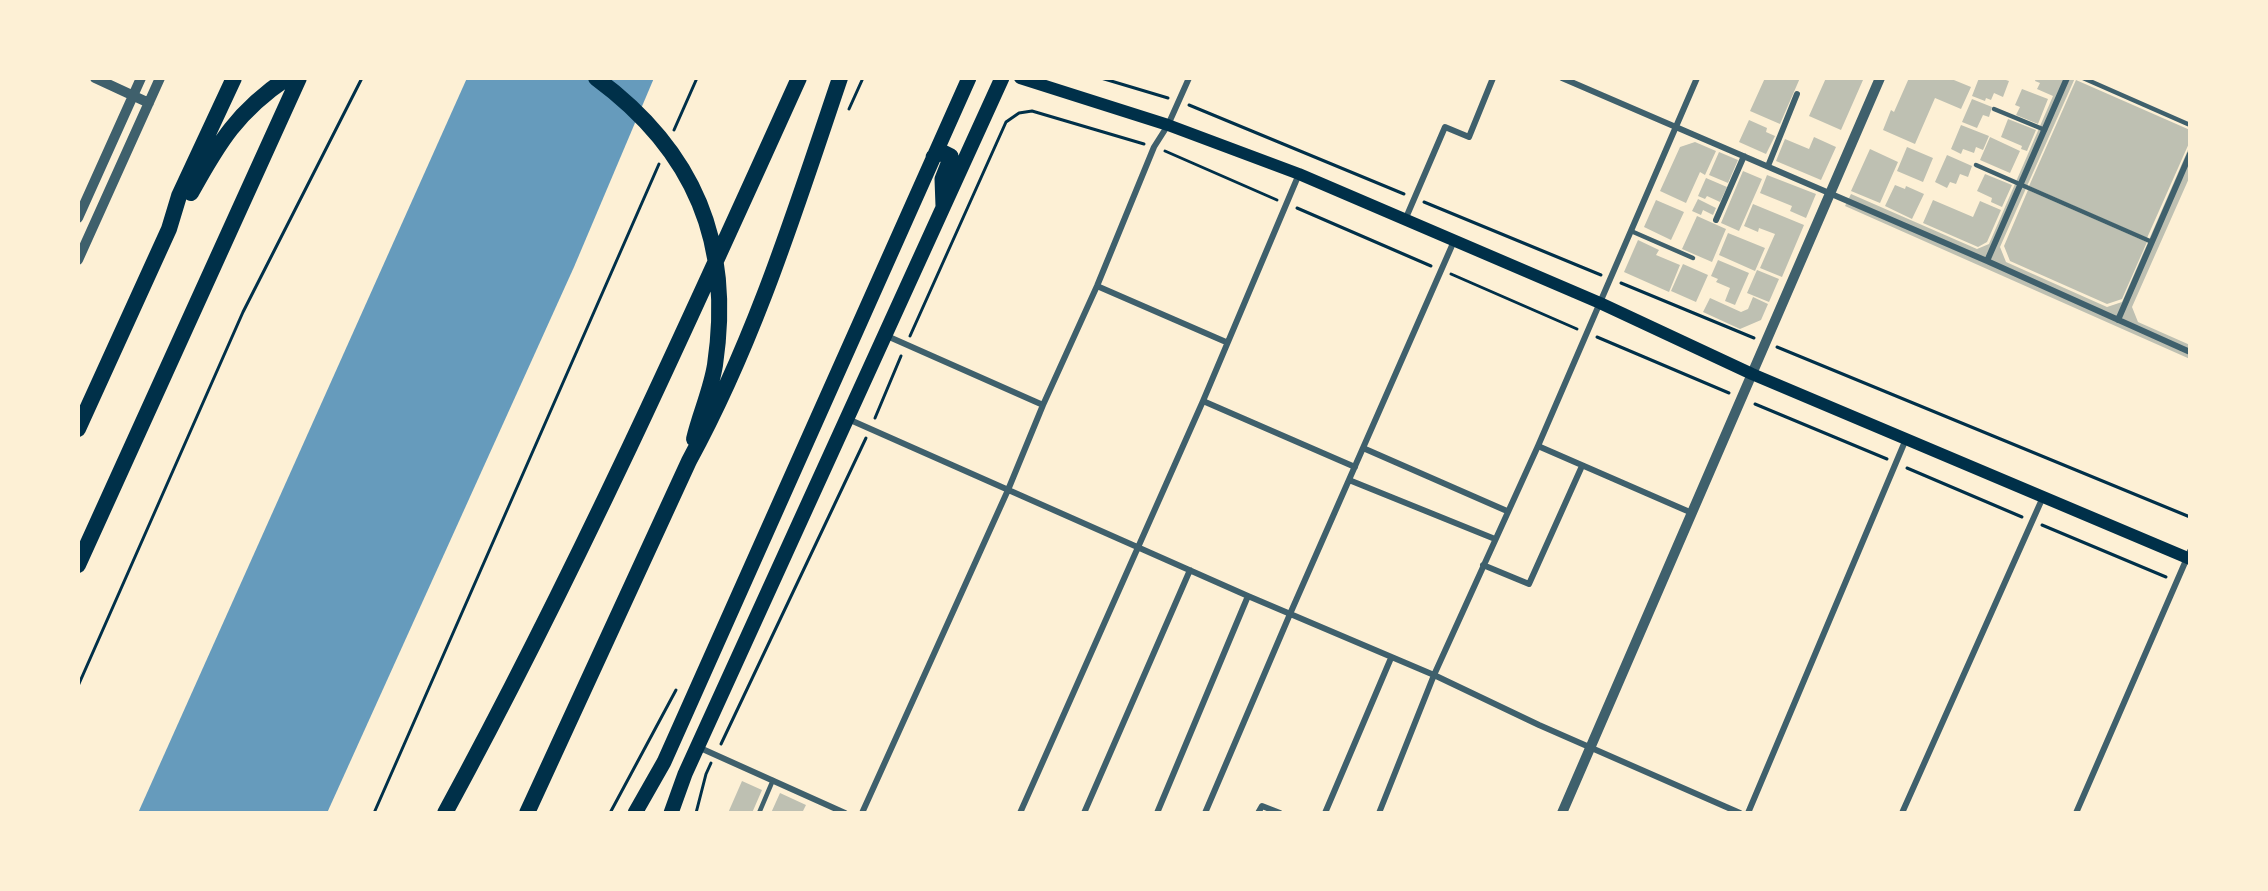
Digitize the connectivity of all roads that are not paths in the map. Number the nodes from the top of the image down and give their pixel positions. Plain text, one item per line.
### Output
1 (95, 78) edge
2 (141, 78) edge
3 (160, 78) edge
4 (234, 78) edge
5 (287, 78) edge
6 (299, 78) edge
7 (596, 78) edge
8 (799, 78) edge
9 (840, 78) edge
10 (969, 78) edge
11 (1002, 78) edge
12 (1020, 78) edge
13 (1189, 78) edge
14 (1493, 78) edge
15 (1562, 78) edge
16 (1697, 78) edge
17 (1880, 78) edge
18 (2067, 78) edge
19 (2083, 78) edge
20 (1797, 94) dead end
21 (133, 96) junction
22 (149, 103) junction
23 (1994, 109) dead end
24 (1168, 125) junction
25 (2190, 125) edge
26 (1676, 127) junction
27 (2045, 130) junction
28 (2190, 154) edge
29 (1744, 156) junction
30 (933, 157) junction
31 (1976, 165) dead end
32 (1768, 166) junction
33 (1299, 174) junction
34 (2021, 184) junction
35 (1830, 193) junction
36 (943, 209) junction
37 (78, 218) edge
38 (1405, 220) junction
39 (1716, 220) dead end
40 (169, 229) junction
41 (1631, 231) junction
42 (1454, 241) junction
43 (2152, 242) junction
44 (1693, 258) dead end
45 (78, 260) edge
46 (1987, 261) junction
47 (1096, 286) junction
48 (1599, 303) junction
49 (2118, 320) junction
50 (886, 335) junction
51 (1226, 342) junction
52 (2190, 352) edge
53 (1752, 374) junction
54 (1203, 401) junction
55 (1043, 405) junction
56 (848, 419) junction
57 (78, 429) edge
58 (1906, 439) junction
59 (1538, 446) junction
60 (1363, 448) junction
61 (689, 461) junction
62 (1582, 466) junction
63 (1355, 467) junction
64 (1349, 480) junction
65 (1008, 490) junction
66 (2043, 497) junction
67 (1507, 511) junction
68 (1692, 513) junction
69 (1495, 539) junction
70 (1138, 548) junction
71 (2189, 556) edge
72 (78, 565) edge
73 (1484, 565) junction
74 (1190, 570) junction
75 (1248, 596) junction
76 (1290, 614) junction
77 (1392, 658) junction
78 (1434, 675) junction
79 (698, 747) junction
80 (1591, 748) junction
81 (773, 780) junction
82 (1022, 812) edge
83 (445, 813) edge
84 (526, 813) edge
85 (635, 813) edge
86 (671, 813) edge
87 (759, 813) edge
88 (845, 813) edge
89 (862, 813) edge
90 (1084, 813) edge
91 (1157, 813) edge
92 (1205, 813) edge
93 (1258, 813) edge
94 (1280, 813) edge
95 (1325, 813) edge
96 (1379, 813) edge
97 (1562, 813) edge
98 (1740, 813) edge
99 (1748, 813) edge
100 (1902, 813) edge
101 (2076, 813) edge

1 - 21 street
2 - 21 street
3 - 22 street
4 - 40 highway
5 - 40 highway
6 - 72 highway
7 - 61 highway
8 - 83 highway
9 - 61 highway
10 - 30 main road
11 - 36 main road
12 - 24 main road
13 - 24 street
14 - 38 street
15 - 26 street
16 - 26 street
17 - 35 street
18 - 27 street
19 - 25 lane
20 - 32 street
21 - 22 street
21 - 37 street
22 - 45 street
23 - 27 lane
24 - 33 main road
24 - 47 street
26 - 29 street
26 - 41 street
27 - 34 street
28 - 43 street
29 - 32 street
29 - 39 street
30 - 36 main road
30 - 85 main road
31 - 34 lane
32 - 35 street
33 - 38 main road
33 - 51 street
34 - 43 lane
34 - 46 street
35 - 46 street
35 - 53 street
36 - 50 main road
38 - 42 main road
40 - 57 highway
41 - 44 lane
41 - 48 street
42 - 48 main road
42 - 60 street
43 - 49 street
46 - 49 street
47 - 51 street
47 - 55 street
48 - 53 main road
48 - 59 street
49 - 52 street
50 - 55 street
50 - 56 main road
51 - 54 street
53 - 58 main road
53 - 68 street
54 - 63 street
54 - 70 street
55 - 65 street
56 - 65 street
56 - 79 main road
58 - 66 main road
58 - 99 street
59 - 62 street
59 - 67 street
60 - 63 street
60 - 67 street
61 - 84 highway
62 - 68 street
62 - 73 street
63 - 64 street
64 - 69 street
64 - 76 street
65 - 70 street
65 - 89 street
66 - 71 main road
66 - 100 street
67 - 69 street
68 - 80 street
69 - 73 street
70 - 74 street
70 - 82 street
71 - 101 street
73 - 78 street
74 - 75 street
74 - 90 street
75 - 76 street
75 - 91 street
76 - 77 street
76 - 92 street
77 - 78 street
77 - 95 street
78 - 80 street
78 - 96 street
79 - 81 street
79 - 86 main road
80 - 97 street
80 - 98 street
81 - 87 lane
81 - 88 street
93 - 94 street

